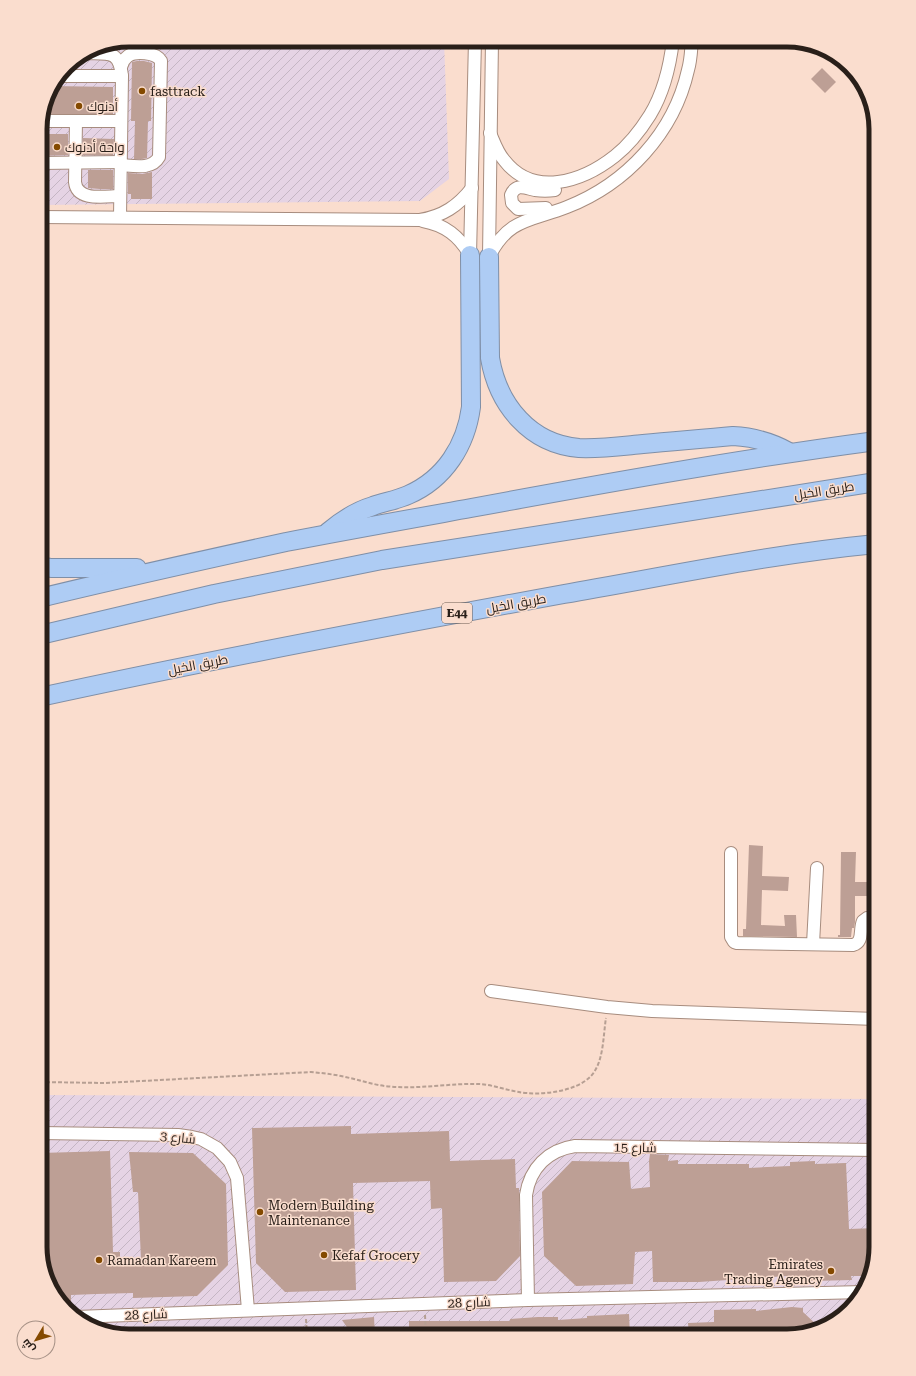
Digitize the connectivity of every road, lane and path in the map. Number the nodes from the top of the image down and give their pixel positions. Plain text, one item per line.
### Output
1 (475, 47) edge
2 (492, 47) edge
3 (672, 47) edge
4 (691, 47) edge
5 (97, 54) edge
6 (121, 72) junction
7 (67, 76) edge
8 (48, 121) edge
9 (76, 121) junction
10 (121, 121) junction
11 (490, 133) junction
12 (47, 163) edge
13 (76, 163) junction
14 (121, 164) junction
15 (583, 174) junction
16 (472, 188) junction
17 (120, 196) junction
18 (566, 207) junction
19 (47, 215) edge
20 (120, 217) junction
21 (420, 220) junction
22 (470, 255) junction
23 (489, 257) junction
24 (869, 442) edge
25 (789, 452) junction
26 (869, 483) edge
27 (323, 535) junction
28 (869, 545) edge
29 (47, 567) edge
30 (170, 567) junction
31 (47, 596) edge
32 (47, 632) edge
33 (47, 695) edge
34 (731, 853) dead end
35 (817, 868) dead end
36 (869, 918) edge
37 (813, 944) junction
38 (491, 991) dead end
39 (607, 1006) junction
40 (869, 1019) edge
41 (47, 1082) edge
42 (47, 1133) edge
43 (869, 1150) edge
44 (853, 1296) edge
45 (528, 1300) junction
46 (425, 1304) junction
47 (305, 1308) junction
48 (248, 1310) junction
49 (86, 1317) edge
50 (306, 1329) edge
51 (426, 1329) edge

1 - 16 street
2 - 11 street
3 - 15 street
4 - 18 street
5 - 6 street
6 - 7 street
6 - 10 street
6 - 14 street
8 - 9 street
9 - 10 street
9 - 13 street
10 - 14 street
11 - 15 street
11 - 23 street
12 - 13 street
13 - 14 street
13 - 17 street
14 - 17 street
15 - 18 street
16 - 21 street
16 - 22 street
17 - 20 street
18 - 23 street
19 - 20 street
20 - 21 street
21 - 22 street
22 - 27 highway
23 - 25 highway
24 - 25 highway
25 - 27 highway
26 - 32 highway, طريق الخيل
27 - 30 highway
28 - 33 highway, طريق الخيل / E44
29 - 30 highway
30 - 31 highway
34 - 37 street
35 - 37 street
36 - 37 street
38 - 39 street
39 - 40 street
39 - 41 path
42 - 48 street, شارع 3
43 - 45 street, شارع 15
44 - 45 street, شارع 28
45 - 46 street, شارع 28
46 - 47 street, شارع 28
46 - 51 path
47 - 48 street, شارع 28
47 - 50 path
48 - 49 street, شارع 28

